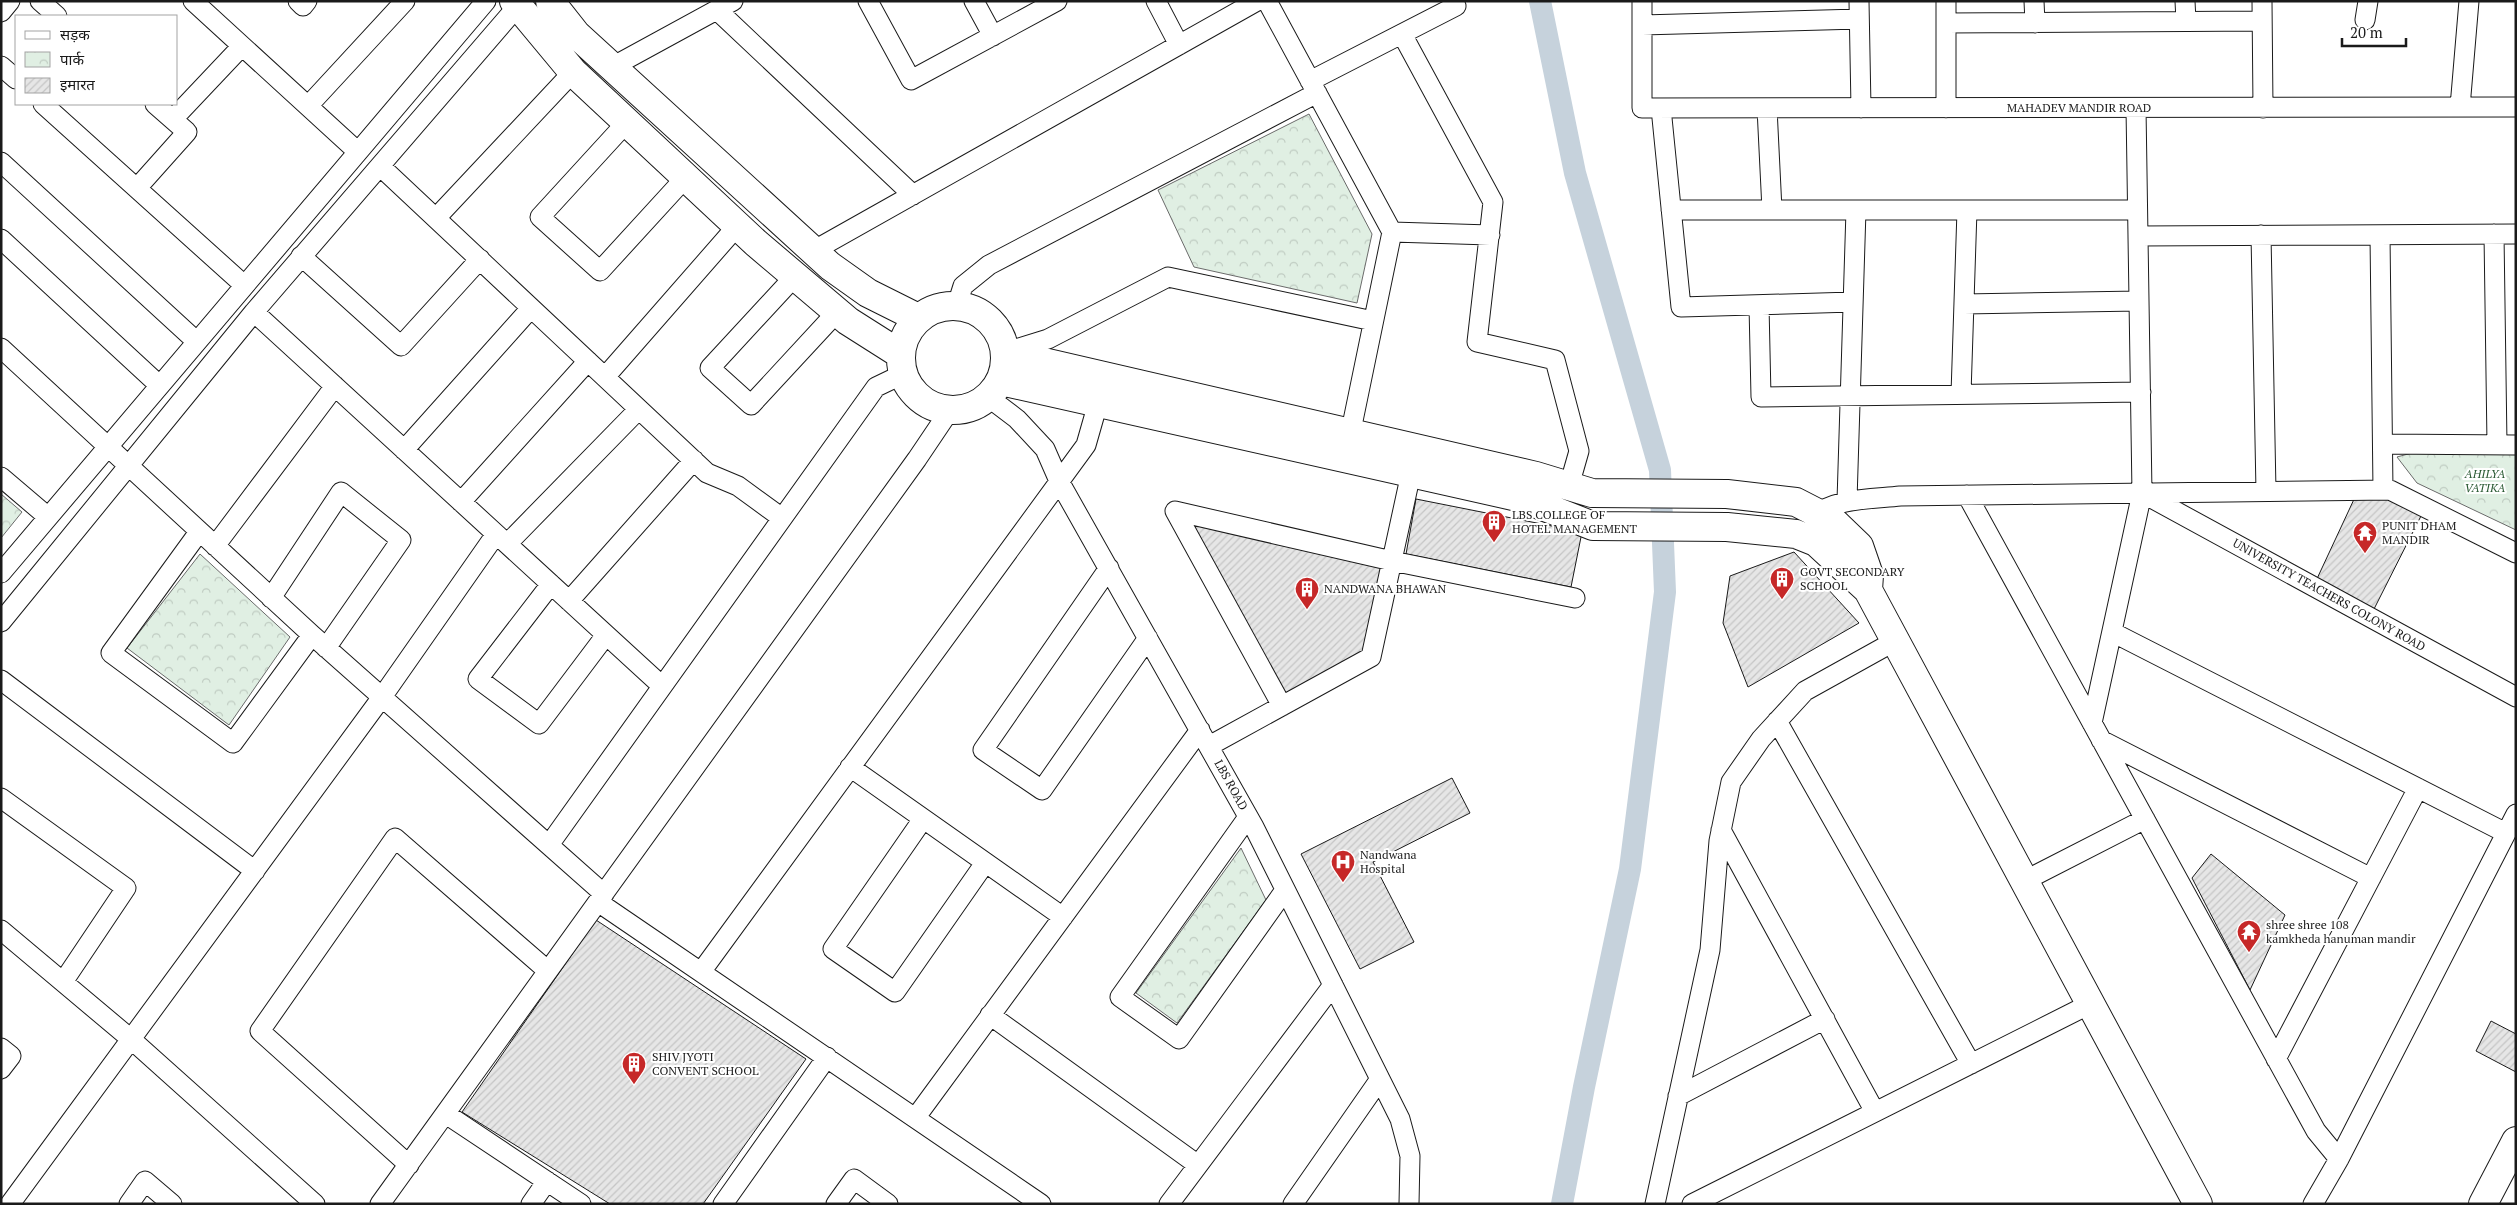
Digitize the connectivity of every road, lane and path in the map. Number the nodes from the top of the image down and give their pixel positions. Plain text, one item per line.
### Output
1 (10, 1) edge
2 (40, 1) edge
3 (193, 1) edge
4 (298, 1) edge
5 (307, 1) edge
6 (405, 1) edge
7 (486, 1) edge
8 (550, 1) edge
9 (868, 1) edge
10 (974, 1) edge
11 (1057, 1) edge
12 (1156, 1) edge
13 (1257, 1) edge
14 (1267, 1) edge
15 (1642, 1) edge
16 (1946, 1) edge
17 (2034, 1) edge
18 (2185, 1) edge
19 (2262, 1) edge
20 (2368, 1) edge
21 (2469, 1) edge
22 (518, 3) edge
23 (725, 6) edge
24 (1456, 6) dead end
25 (1859, 10) edge
26 (1, 12) edge
27 (56, 15) edge
28 (2262, 20) junction
29 (2365, 20) dead end
30 (2186, 21) junction
31 (1946, 23) junction
32 (2034, 23) junction
33 (1642, 25) junction
34 (1402, 34) junction
35 (993, 36) junction
36 (1179, 45) junction
37 (242, 46) junction
38 (1, 66) edge
39 (612, 67) junction
40 (573, 72) junction
41 (15, 78) edge
42 (1314, 87) junction
43 (45, 105) edge
44 (156, 105) edge
45 (308, 106) junction
46 (2460, 107) junction
47 (2516, 107) edge
48 (1652, 108) junction
49 (1767, 108) junction
50 (1861, 108) junction
51 (1946, 108) junction
52 (2136, 108) junction
53 (2263, 108) junction
54 (173, 120) junction
55 (627, 122) junction
56 (358, 152) junction
57 (1, 162) edge
58 (380, 166) junction
59 (686, 177) junction
60 (137, 188) junction
61 (913, 195) junction
62 (1671, 210) junction
63 (1772, 210) junction
64 (1856, 210) junction
65 (1967, 210) junction
66 (2137, 210) junction
67 (436, 218) junction
68 (738, 226) junction
69 (1392, 232) junction
70 (2494, 234) junction
71 (2516, 234) edge
72 (1490, 235) junction
73 (2261, 235) junction
74 (2380, 235) junction
75 (2138, 236) junction
76 (1, 240) edge
77 (813, 251) junction
78 (301, 256) junction
79 (480, 259) junction
80 (795, 276) junction
81 (244, 285) junction
82 (2139, 300) junction
83 (1853, 302) junction
84 (1964, 304) junction
85 (957, 305) junction
86 (1759, 305) junction
87 (531, 308) junction
88 (254, 312) junction
89 (837, 312) junction
90 (918, 318) junction
91 (1373, 321) junction
92 (196, 341) junction
93 (1, 348) edge
94 (1005, 353) junction
95 (588, 361) junction
96 (902, 364) junction
97 (605, 377) junction
98 (159, 385) junction
99 (334, 386) junction
100 (994, 389) junction
101 (2141, 392) junction
102 (1962, 394) junction
103 (1850, 396) junction
104 (1098, 403) junction
105 (639, 409) junction
106 (950, 410) junction
107 (2383, 444) junction
108 (2506, 445) edge
109 (107, 446) junction
110 (1348, 446) junction
111 (404, 450) junction
112 (694, 460) junction
113 (129, 467) junction
114 (1411, 473) junction
115 (1, 477) edge
116 (1059, 481) junction
117 (1580, 490) junction
118 (2383, 490) junction
119 (2266, 491) junction
120 (2142, 493) junction
121 (1967, 495) junction
122 (1847, 501) junction
123 (461, 502) junction
124 (1817, 513) junction
125 (48, 517) junction
126 (782, 518) junction
127 (199, 532) junction
128 (1796, 534) junction
129 (502, 539) junction
130 (215, 546) junction
131 (2516, 553) edge
132 (1392, 561) junction
133 (1109, 568) junction
134 (1, 573) edge
135 (551, 584) junction
136 (1868, 590) junction
137 (271, 598) junction
138 (1575, 598) dead end
139 (569, 601) junction
140 (1, 622) edge
141 (2112, 632) junction
142 (606, 635) junction
143 (1148, 638) junction
144 (319, 641) junction
145 (1895, 641) junction
146 (1, 680) edge
147 (662, 686) junction
148 (382, 697) junction
149 (2516, 697) edge
150 (1282, 706) junction
151 (1777, 720) junction
152 (2092, 723) junction
153 (1205, 738) junction
154 (2101, 740) junction
155 (850, 767) junction
156 (2418, 788) junction
157 (1, 798) edge
158 (2516, 814) edge
159 (1248, 817) junction
160 (923, 819) junction
161 (2145, 819) junction
162 (1722, 830) junction
163 (2506, 833) junction
164 (549, 845) junction
165 (985, 863) junction
166 (255, 871) junction
167 (2371, 878) junction
168 (2024, 881) junction
169 (1285, 890) junction
170 (601, 898) junction
171 (1063, 918) junction
172 (1, 930) edge
173 (548, 971) junction
174 (701, 972) junction
175 (63, 982) junction
176 (1333, 985) junction
177 (2090, 1004) junction
178 (990, 1016) junction
179 (1825, 1019) junction
180 (132, 1040) junction
181 (1, 1048) edge
182 (826, 1057) junction
183 (2276, 1059) junction
184 (1971, 1064) junction
185 (1, 1069) edge
186 (1380, 1079) junction
187 (1678, 1096) junction
188 (1875, 1112) junction
189 (446, 1114) junction
190 (916, 1117) junction
191 (2516, 1141) edge
192 (2339, 1160) junction
193 (409, 1165) junction
194 (1198, 1165) junction
195 (547, 1181) junction
196 (1029, 1200) edge
197 (10, 1204) edge
198 (129, 1204) edge
199 (172, 1204) edge
200 (315, 1204) edge
201 (380, 1204) edge
202 (531, 1204) edge
203 (581, 1204) edge
204 (723, 1204) edge
205 (836, 1204) edge
206 (888, 1204) edge
207 (1169, 1204) edge
208 (1293, 1204) edge
209 (1409, 1204) edge
210 (1655, 1204) edge
211 (1692, 1204) edge
212 (2198, 1204) edge
213 (2313, 1204) edge
214 (2483, 1204) edge

1 - 26 street
2 - 27 street
3 - 37 street
4 - 5 street
6 - 45 street
7 - 56 street
8 - 39 street
9 - 35 street
10 - 35 street
11 - 35 street
12 - 36 street
13 - 36 street
14 - 42 street
15 - 33 street
16 - 31 street
17 - 32 street
18 - 30 street
19 - 28 street
20 - 29 street
21 - 46 street
22 - 40 street
22 - 58 street
23 - 39 street
23 - 61 street
24 - 34 street
25 - 33 street
25 - 50 street
28 - 30 street
28 - 53 street
30 - 32 street
31 - 32 street
31 - 51 street
33 - 48 street
34 - 42 street
34 - 72 street
36 - 61 street
37 - 45 street
37 - 54 street
38 - 41 street
39 - 77 street
40 - 55 street
40 - 67 street
42 - 69 street
42 - 85 street
43 - 60 street
44 - 54 street
45 - 56 street
46 - 47 street, MAHADEV MANDIR ROAD
46 - 53 street, MAHADEV MANDIR ROAD
48 - 49 street, MAHADEV MANDIR ROAD
48 - 62 street
49 - 50 street, MAHADEV MANDIR ROAD
49 - 63 street
50 - 51 street, MAHADEV MANDIR ROAD
51 - 52 street, MAHADEV MANDIR ROAD
52 - 53 street, MAHADEV MANDIR ROAD
52 - 66 street
54 - 60 street
55 - 59 street
55 - 59 street
56 - 81 street
57 - 92 street
58 - 67 street
58 - 78 street
59 - 68 street
60 - 81 street
61 - 77 street
62 - 63 street
62 - 86 street
63 - 64 street
64 - 65 street
64 - 83 street
65 - 66 street
65 - 84 street
66 - 75 street
67 - 79 street
68 - 80 street
68 - 97 street
69 - 72 street
69 - 91 street
70 - 71 street
70 - 74 street
70 - 108 street
72 - 117 street
73 - 74 street
73 - 75 street
73 - 119 street
74 - 107 street
75 - 82 street
76 - 98 street
77 - 90 street
78 - 79 street
78 - 88 street
79 - 87 street
80 - 89 street
80 - 89 street
81 - 92 street
82 - 84 street
82 - 101 street
83 - 86 street
83 - 103 street
84 - 102 street
85 - 90 street
85 - 94 street
86 - 103 street
87 - 95 street
87 - 111 street
88 - 99 street
88 - 113 street
89 - 96 street
90 - 96 street
91 - 94 street
91 - 110 street
92 - 98 street
93 - 109 street
94 - 100 street
94 - 110 street
95 - 97 street
95 - 123 street
96 - 106 street
96 - 126 street
97 - 105 street
98 - 109 street
99 - 111 street
99 - 130 street
100 - 104 street
100 - 106 street
100 - 116 street, LBS ROAD
101 - 102 street
101 - 120 street
102 - 103 street
103 - 122 street
104 - 110 street
104 - 116 street
105 - 112 street
105 - 129 street
106 - 170 street
107 - 108 street
107 - 118 street
109 - 113 street
109 - 125 street
110 - 114 street
110 - 117 street
111 - 123 street
112 - 126 street
112 - 139 street
113 - 127 street
113 - 140 street
114 - 128 street
114 - 132 street
115 - 125 street
116 - 133 street, LBS ROAD
116 - 155 street
117 - 124 street
118 - 119 street
118 - 131 street
119 - 120 street
120 - 121 street
120 - 141 street
120 - 149 street, UNIVERSITY TEACHERS COLONY ROAD
121 - 122 street
121 - 152 street
122 - 124 street
123 - 129 street
124 - 128 street
124 - 136 street
125 - 134 street
126 - 147 street
127 - 130 street
127 - 144 street
128 - 136 street
129 - 135 street
129 - 148 street
130 - 137 street
132 - 138 street
132 - 150 street
132 - 150 street
133 - 143 street, LBS ROAD
133 - 143 street
135 - 139 street
135 - 142 street
136 - 145 street
137 - 144 street
137 - 144 street
139 - 142 street
141 - 152 street
141 - 156 street
142 - 147 street
143 - 153 street, LBS ROAD
144 - 148 street
145 - 151 street
145 - 168 street
146 - 166 street
147 - 164 street
148 - 164 street
148 - 166 street
150 - 153 street
151 - 162 street
151 - 184 street
152 - 154 street
153 - 159 street, LBS ROAD
153 - 171 street
154 - 161 street
154 - 167 street
155 - 160 street
155 - 174 street
156 - 163 street
156 - 167 street
157 - 175 street
158 - 163 street
159 - 169 street, LBS ROAD
159 - 169 street
160 - 165 street
160 - 165 street
161 - 168 street
161 - 183 street
162 - 179 street
162 - 187 street
163 - 192 street
164 - 170 street
165 - 171 street
166 - 180 street
167 - 183 street
168 - 177 street
169 - 176 street, LBS ROAD
170 - 173 street
170 - 174 street
171 - 178 street
172 - 175 street
173 - 189 street
173 - 193 street
174 - 182 street
175 - 180 street
176 - 186 street, LBS ROAD
176 - 194 street
177 - 184 street
177 - 212 street
178 - 190 street
178 - 194 street
179 - 187 street
179 - 188 street
180 - 197 street
180 - 200 street
181 - 185 street
182 - 190 street
182 - 204 street
183 - 192 street
184 - 188 street
186 - 208 street
186 - 209 street, LBS ROAD
187 - 210 street
188 - 211 street
189 - 193 street
189 - 195 street
190 - 196 street
191 - 214 street
192 - 213 street
193 - 201 street
194 - 207 street
195 - 202 street
195 - 203 street
198 - 199 street
205 - 206 street

